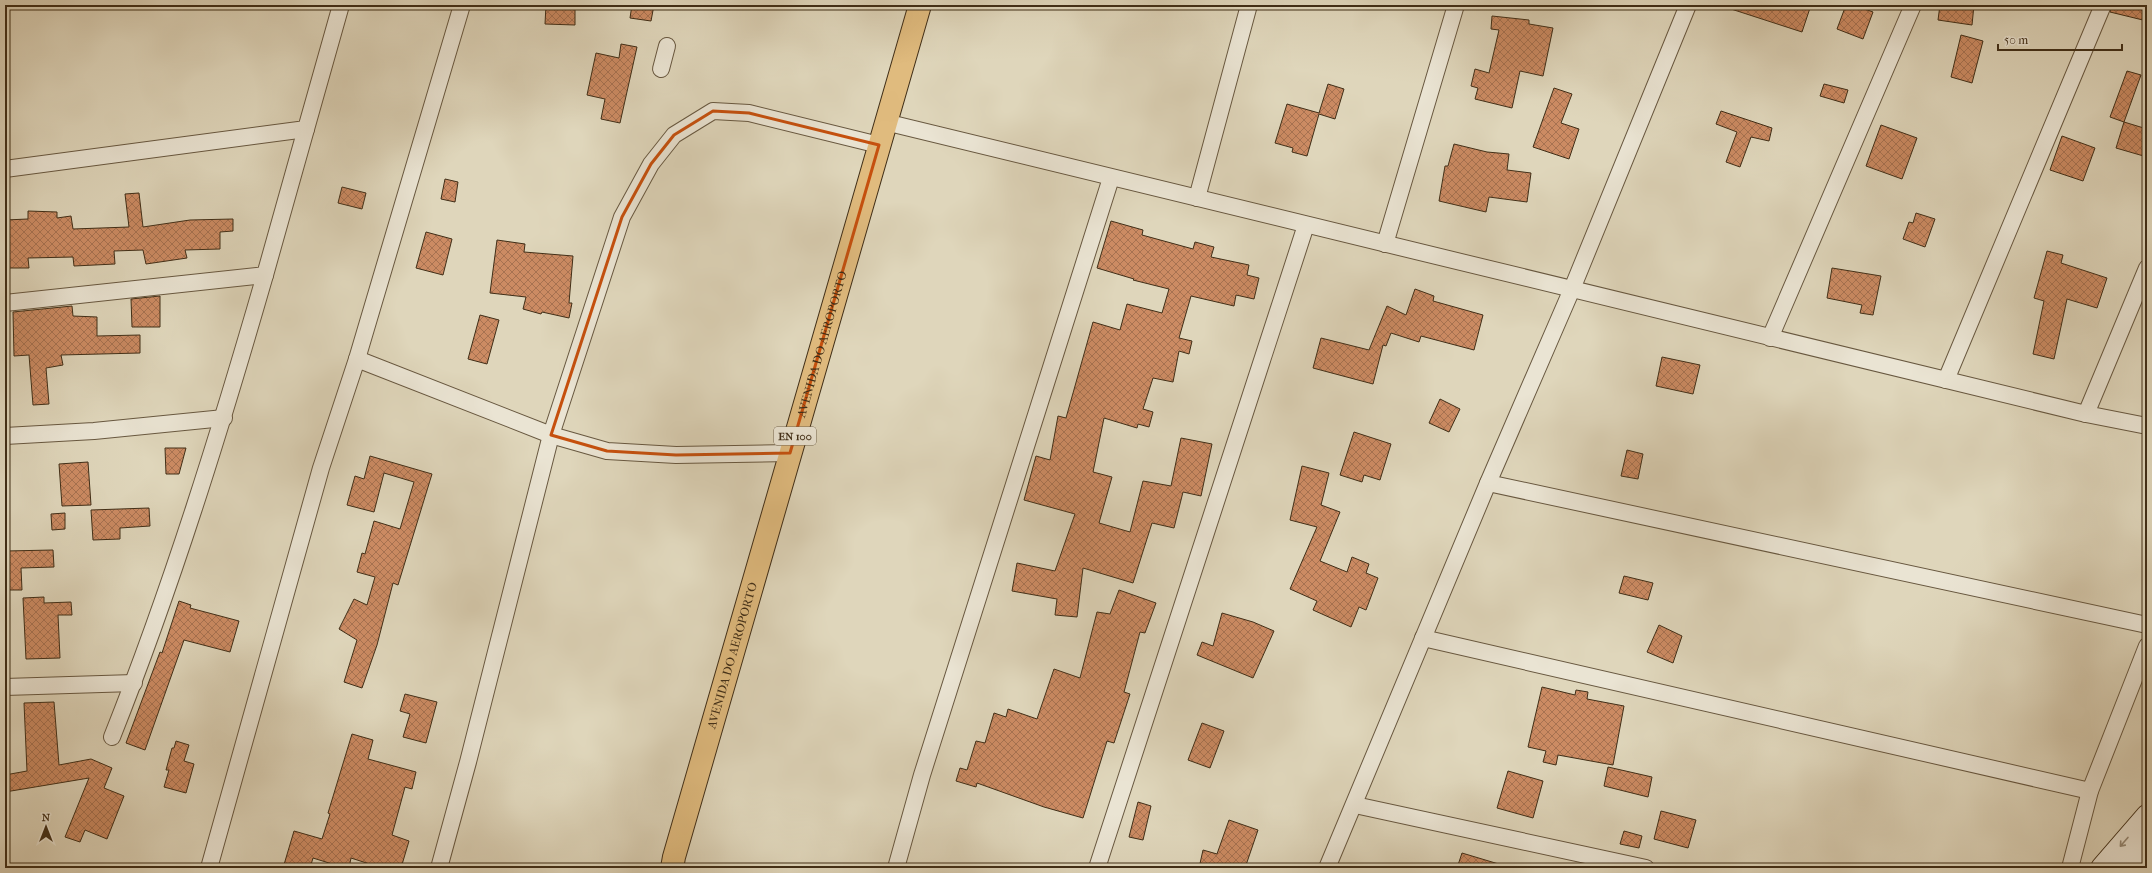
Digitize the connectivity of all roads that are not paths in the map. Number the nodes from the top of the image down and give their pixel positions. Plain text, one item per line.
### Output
1 (341, 5) edge
2 (462, 5) edge
3 (920, 5) edge
4 (1249, 5) edge
5 (1456, 5) edge
6 (1688, 5) edge
7 (1913, 5) edge
8 (2104, 5) edge
9 (667, 46) dead end
10 (661, 69) dead end
11 (885, 122) junction
12 (306, 129) junction
13 (879, 145) junction
14 (5, 169) edge
15 (1111, 178) junction
16 (1196, 198) junction
17 (1306, 225) junction
18 (1385, 244) junction
19 (2147, 268) edge
20 (265, 275) junction
21 (1572, 289) junction
22 (5, 303) edge
23 (1770, 338) junction
24 (357, 359) junction
25 (1946, 380) junction
26 (2086, 414) junction
27 (224, 418) junction
28 (2147, 426) edge
29 (551, 435) junction
30 (5, 436) edge
31 (790, 453) junction
32 (1488, 483) junction
33 (2147, 625) edge
34 (1423, 638) junction
35 (2147, 646) edge
36 (134, 683) junction
37 (5, 687) edge
38 (112, 737) dead end
39 (2090, 791) junction
40 (1355, 805) junction
41 (2147, 816) edge
42 (2147, 846) edge
43 (670, 864) edge
44 (209, 868) edge
45 (438, 868) edge
46 (896, 868) edge
47 (1097, 868) edge
48 (1327, 868) edge
49 (1646, 868) edge
50 (2070, 868) edge
51 (2102, 868) edge
52 (2127, 868) edge

1 - 12 street
2 - 24 street
3 - 11 main road, AVENIDA DO AEROPORTO / EN 100
4 - 16 street
5 - 18 street
6 - 21 street
7 - 23 street
8 - 25 street
9 - 10 street
11 - 13 main road, AVENIDA DO AEROPORTO / EN 100
11 - 15 street
12 - 14 street
12 - 20 street
13 - 29 street
13 - 31 main road, AVENIDA DO AEROPORTO / EN 100
15 - 16 street
15 - 46 street
16 - 17 street
17 - 18 street
17 - 47 street
18 - 21 street
19 - 26 street
20 - 22 street
20 - 27 street
21 - 23 street
21 - 32 street
23 - 25 street
24 - 29 street
24 - 44 street
25 - 26 street
26 - 28 street
27 - 30 street
27 - 36 street
29 - 31 street
29 - 45 street
31 - 43 main road, AVENIDA DO AEROPORTO / EN 100
32 - 33 street
32 - 34 street
34 - 39 street
34 - 40 street
35 - 39 street
36 - 37 street
36 - 38 street
39 - 50 street
40 - 48 street
40 - 49 street
41 -> 51 street
42 - 52 street

